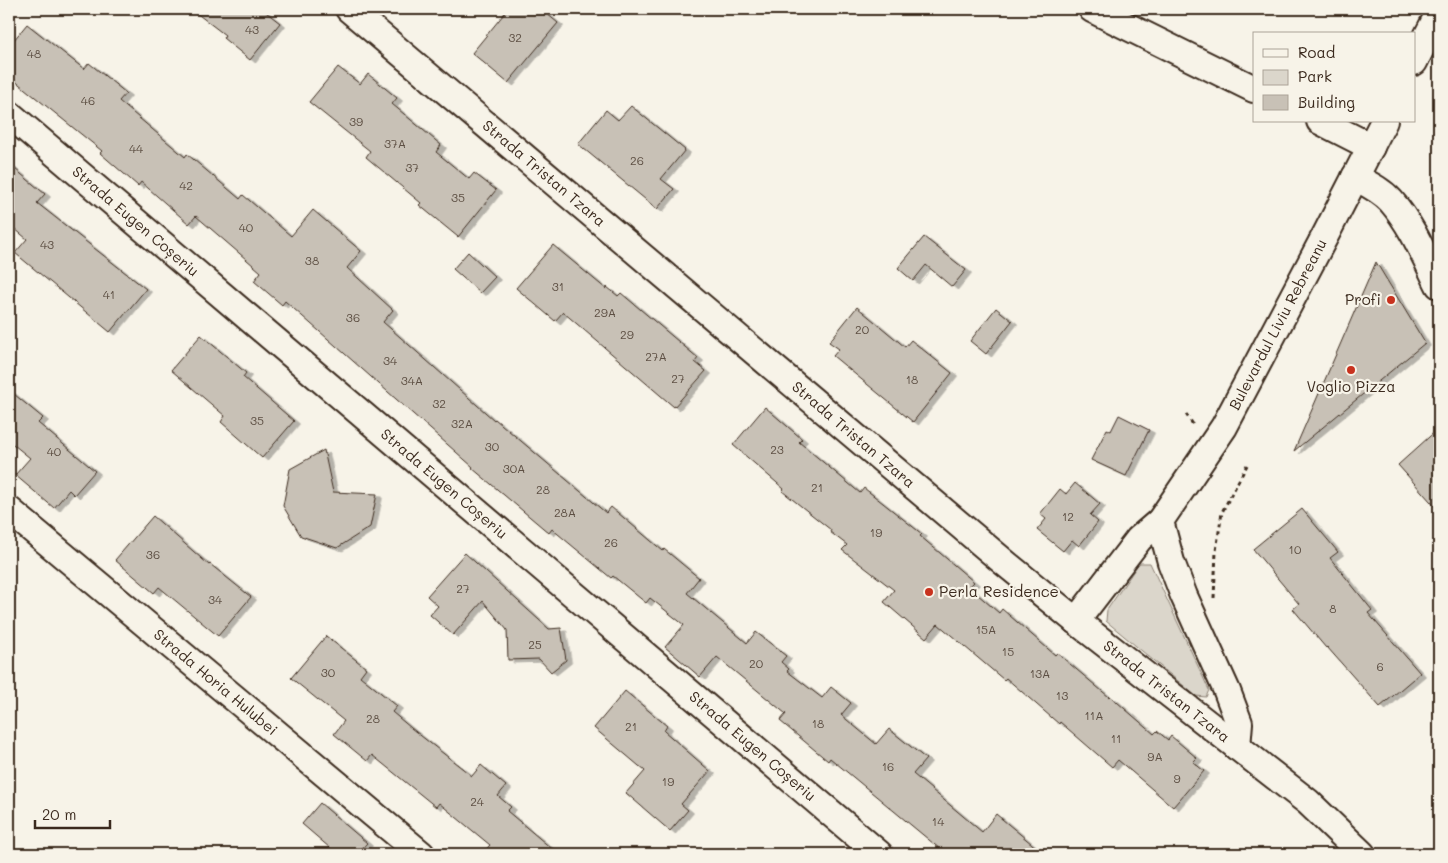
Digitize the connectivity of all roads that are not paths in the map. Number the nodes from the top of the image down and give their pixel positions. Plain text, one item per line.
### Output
1 (349, 9) edge
2 (1092, 9) edge
3 (1439, 13) edge
4 (1416, 58) edge
5 (1253, 89) edge
6 (9, 114) edge
7 (1322, 122) edge
8 (1384, 122) edge
9 (1371, 147) junction
10 (1356, 177) junction
11 (1439, 285) edge
12 (9, 510) edge
13 (1160, 521) junction
14 (1076, 622) junction
15 (1237, 747) junction
16 (421, 854) edge
17 (879, 854) edge
18 (1362, 854) edge

1 - 14 street, Strada Tristan Tzara
2 - 5 street
3 - 4 street
6 - 17 street, Strada Eugen Coșeriu
7 - 9 street
8 - 9 street, Bulevardul Liviu Rebreanu
9 - 10 street, Bulevardul Liviu Rebreanu
10 - 11 street
10 - 13 street, Bulevardul Liviu Rebreanu
12 - 16 street, Strada Horia Hulubei
13 - 14 street, Bulevardul Liviu Rebreanu
13 - 15 street
14 - 15 street, Strada Tristan Tzara
15 - 18 street, Strada Tristan Tzara

